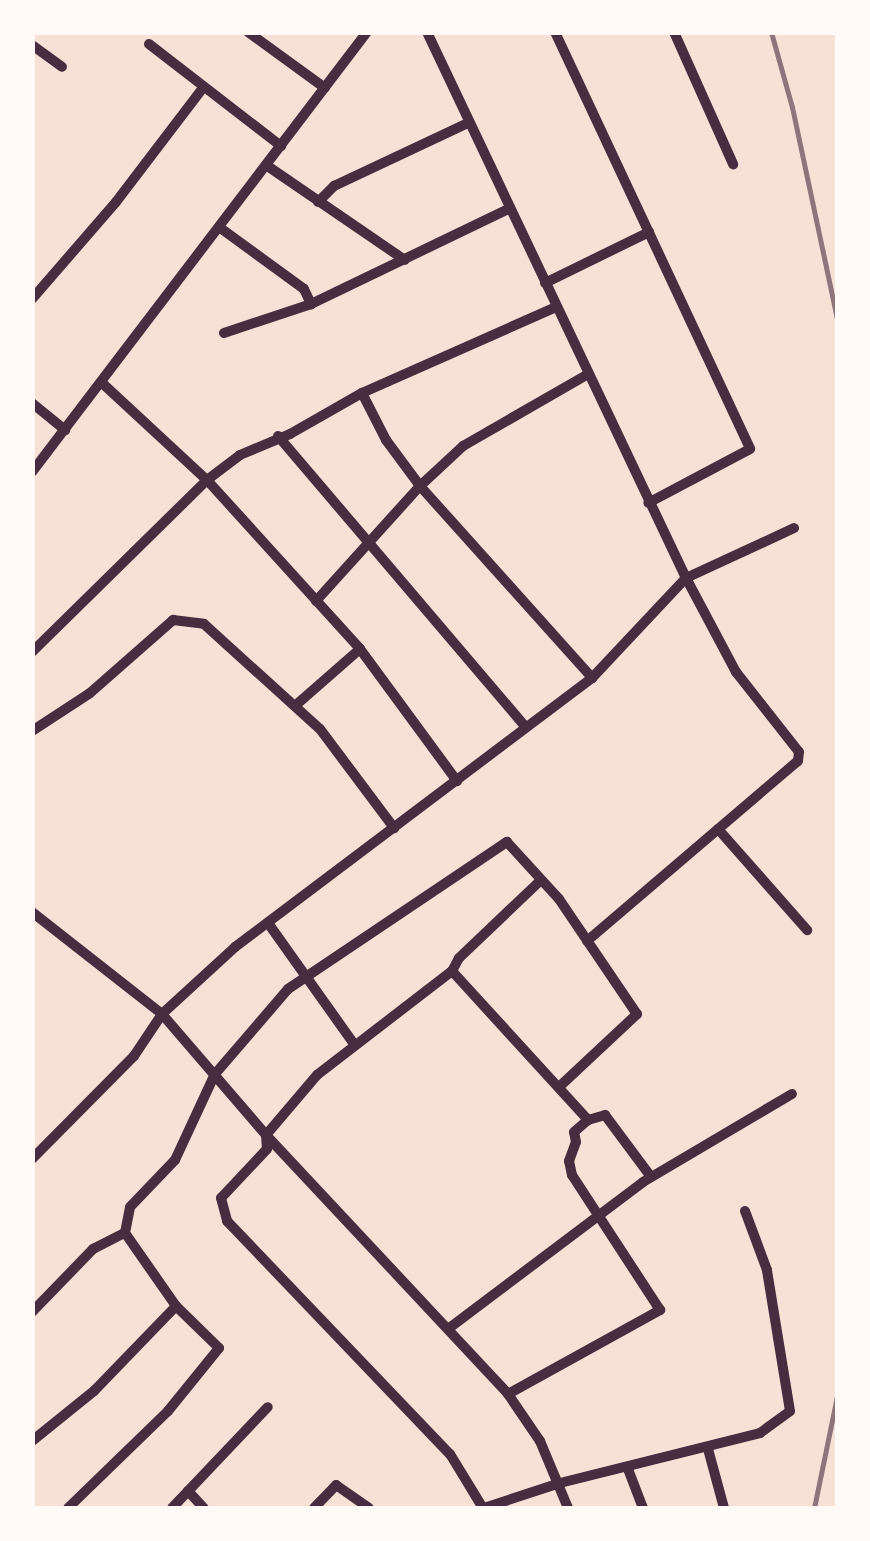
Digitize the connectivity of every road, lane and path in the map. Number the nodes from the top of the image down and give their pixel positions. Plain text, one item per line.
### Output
1 (248, 32) edge
2 (368, 32) edge
3 (427, 32) edge
4 (555, 32) edge
5 (674, 32) edge
6 (149, 44) dead end
7 (32, 45) edge
8 (62, 67) dead end
9 (204, 88) junction
10 (325, 88) junction
11 (468, 124) junction
12 (281, 146) junction
13 (733, 164) dead end
14 (266, 165) junction
15 (318, 202) junction
16 (508, 208) junction
17 (219, 227) junction
18 (649, 232) junction
19 (404, 260) junction
20 (545, 283) junction
21 (32, 299) edge
22 (311, 304) junction
23 (556, 307) junction
24 (224, 333) dead end
25 (588, 374) junction
26 (101, 382) junction
27 (362, 393) junction
28 (32, 403) edge
29 (65, 430) junction
30 (278, 436) junction
31 (32, 472) edge
32 (207, 480) junction
33 (420, 486) junction
34 (648, 503) junction
35 (794, 528) dead end
36 (372, 542) junction
37 (686, 578) junction
38 (316, 601) junction
39 (360, 648) junction
40 (32, 652) edge
41 (592, 678) junction
42 (296, 705) junction
43 (526, 728) junction
44 (32, 730) edge
45 (457, 781) junction
46 (394, 828) junction
47 (718, 828) junction
48 (541, 880) junction
49 (32, 912) edge
50 (268, 923) junction
51 (808, 930) dead end
52 (586, 941) junction
53 (452, 971) junction
54 (307, 976) junction
55 (162, 1014) junction
56 (354, 1044) junction
57 (214, 1074) junction
58 (560, 1086) junction
59 (792, 1094) dead end
60 (588, 1120) junction
61 (266, 1135) junction
62 (32, 1159) edge
63 (651, 1178) junction
64 (745, 1210) dead end
65 (596, 1215) junction
66 (124, 1233) junction
67 (176, 1306) junction
68 (32, 1312) edge
69 (448, 1329) junction
70 (508, 1394) junction
71 (268, 1407) dead end
72 (32, 1441) edge
73 (708, 1449) junction
74 (628, 1469) junction
75 (560, 1483) junction
76 (188, 1491) junction
77 (68, 1508) edge
78 (172, 1508) edge
79 (204, 1508) edge
80 (314, 1508) edge
81 (369, 1508) edge
82 (483, 1508) edge
83 (568, 1508) edge
84 (642, 1508) edge
85 (724, 1508) edge

1 - 10 street
2 - 10 street
3 - 11 street
4 - 18 street
5 - 13 street
6 - 9 street
7 - 8 street
9 - 12 street
9 - 21 street
10 - 12 street
11 - 15 street
11 - 16 street
12 - 14 street
14 - 15 street
14 - 17 street
15 - 19 street
16 - 19 street
16 - 20 street
17 - 22 street
17 - 26 street
18 - 20 street
18 - 34 street
19 - 22 street
20 - 23 street
22 - 24 street
23 - 25 street
23 - 27 street
25 - 33 street
25 - 34 street
26 - 29 street
26 - 32 street
27 - 30 street
27 - 33 street
28 - 29 street
29 - 31 street
30 - 32 street
30 - 36 street
32 - 38 street
32 - 40 street
33 - 36 street
33 - 41 street
34 - 37 street
35 - 37 street
36 - 38 street
36 - 43 street
37 - 41 street
37 - 47 street
38 - 39 street
39 - 42 street
39 - 45 street
41 - 43 street
42 - 44 street
42 - 46 street
43 - 45 street
45 - 46 street
46 - 50 street
47 - 51 street
47 - 52 street
48 - 52 street
48 - 53 street
48 - 54 street
49 - 55 street
50 - 54 street
50 - 55 street
52 - 58 street
53 - 56 street
53 - 58 street
54 - 56 street
54 - 57 street
55 - 57 street
55 - 62 street
56 - 61 street
57 - 61 street
57 - 66 street
58 - 60 street
59 - 63 street
60 - 63 street
60 - 65 street
61 - 69 street
61 - 82 street
63 - 65 street
64 - 73 street
65 - 69 street
65 - 70 street
66 - 67 street
66 - 68 street
67 - 72 street
67 - 77 street
69 - 70 street
70 - 75 street
71 - 76 street
73 - 74 street
73 - 85 street
74 - 75 street
74 - 84 street
75 - 82 street
75 - 83 street
76 - 78 street
76 - 79 street
80 - 81 street

